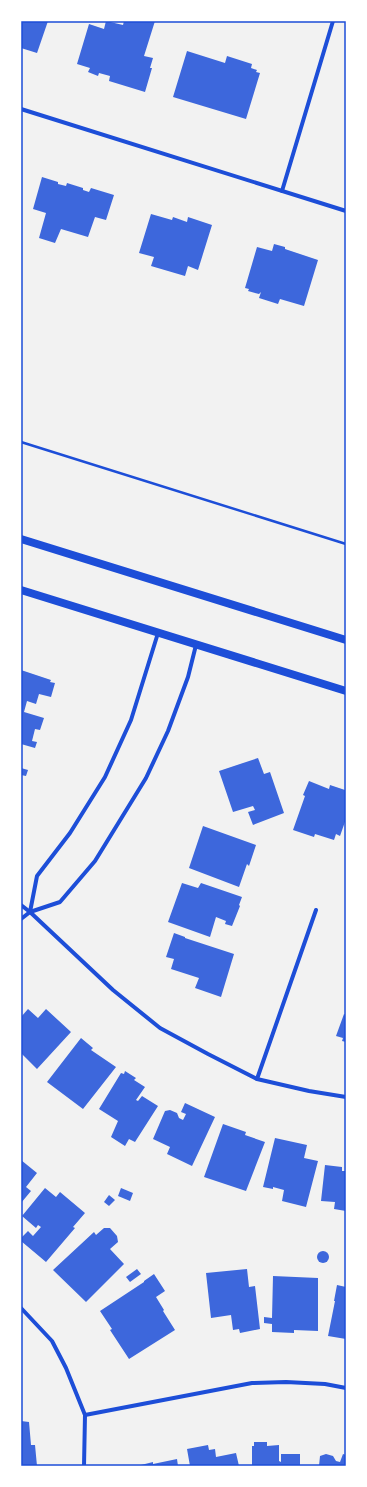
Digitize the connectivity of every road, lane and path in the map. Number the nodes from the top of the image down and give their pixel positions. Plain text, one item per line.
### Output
1 (333, 21) edge
2 (21, 108) edge
3 (282, 191) junction
4 (346, 211) edge
5 (21, 442) edge
6 (21, 539) edge
7 (346, 544) edge
8 (21, 590) edge
9 (158, 633) junction
10 (346, 640) edge
11 (196, 644) junction
12 (346, 691) edge
13 (21, 905) edge
14 (316, 910) dead end
15 (30, 912) junction
16 (21, 919) edge
17 (257, 1079) junction
18 (346, 1097) edge
19 (21, 1308) edge
20 (346, 1388) edge
21 (85, 1415) junction
22 (84, 1466) edge

1 - 3 street
2 - 3 street
3 - 4 street
5 - 7 path
6 - 10 main road
8 - 9 main road
9 - 11 main road
9 - 15 street
11 - 12 main road
11 - 15 street
13 - 15 street
14 - 17 street
15 - 16 street
15 - 17 street
17 - 18 street
19 - 21 street
20 - 21 street
21 - 22 street

